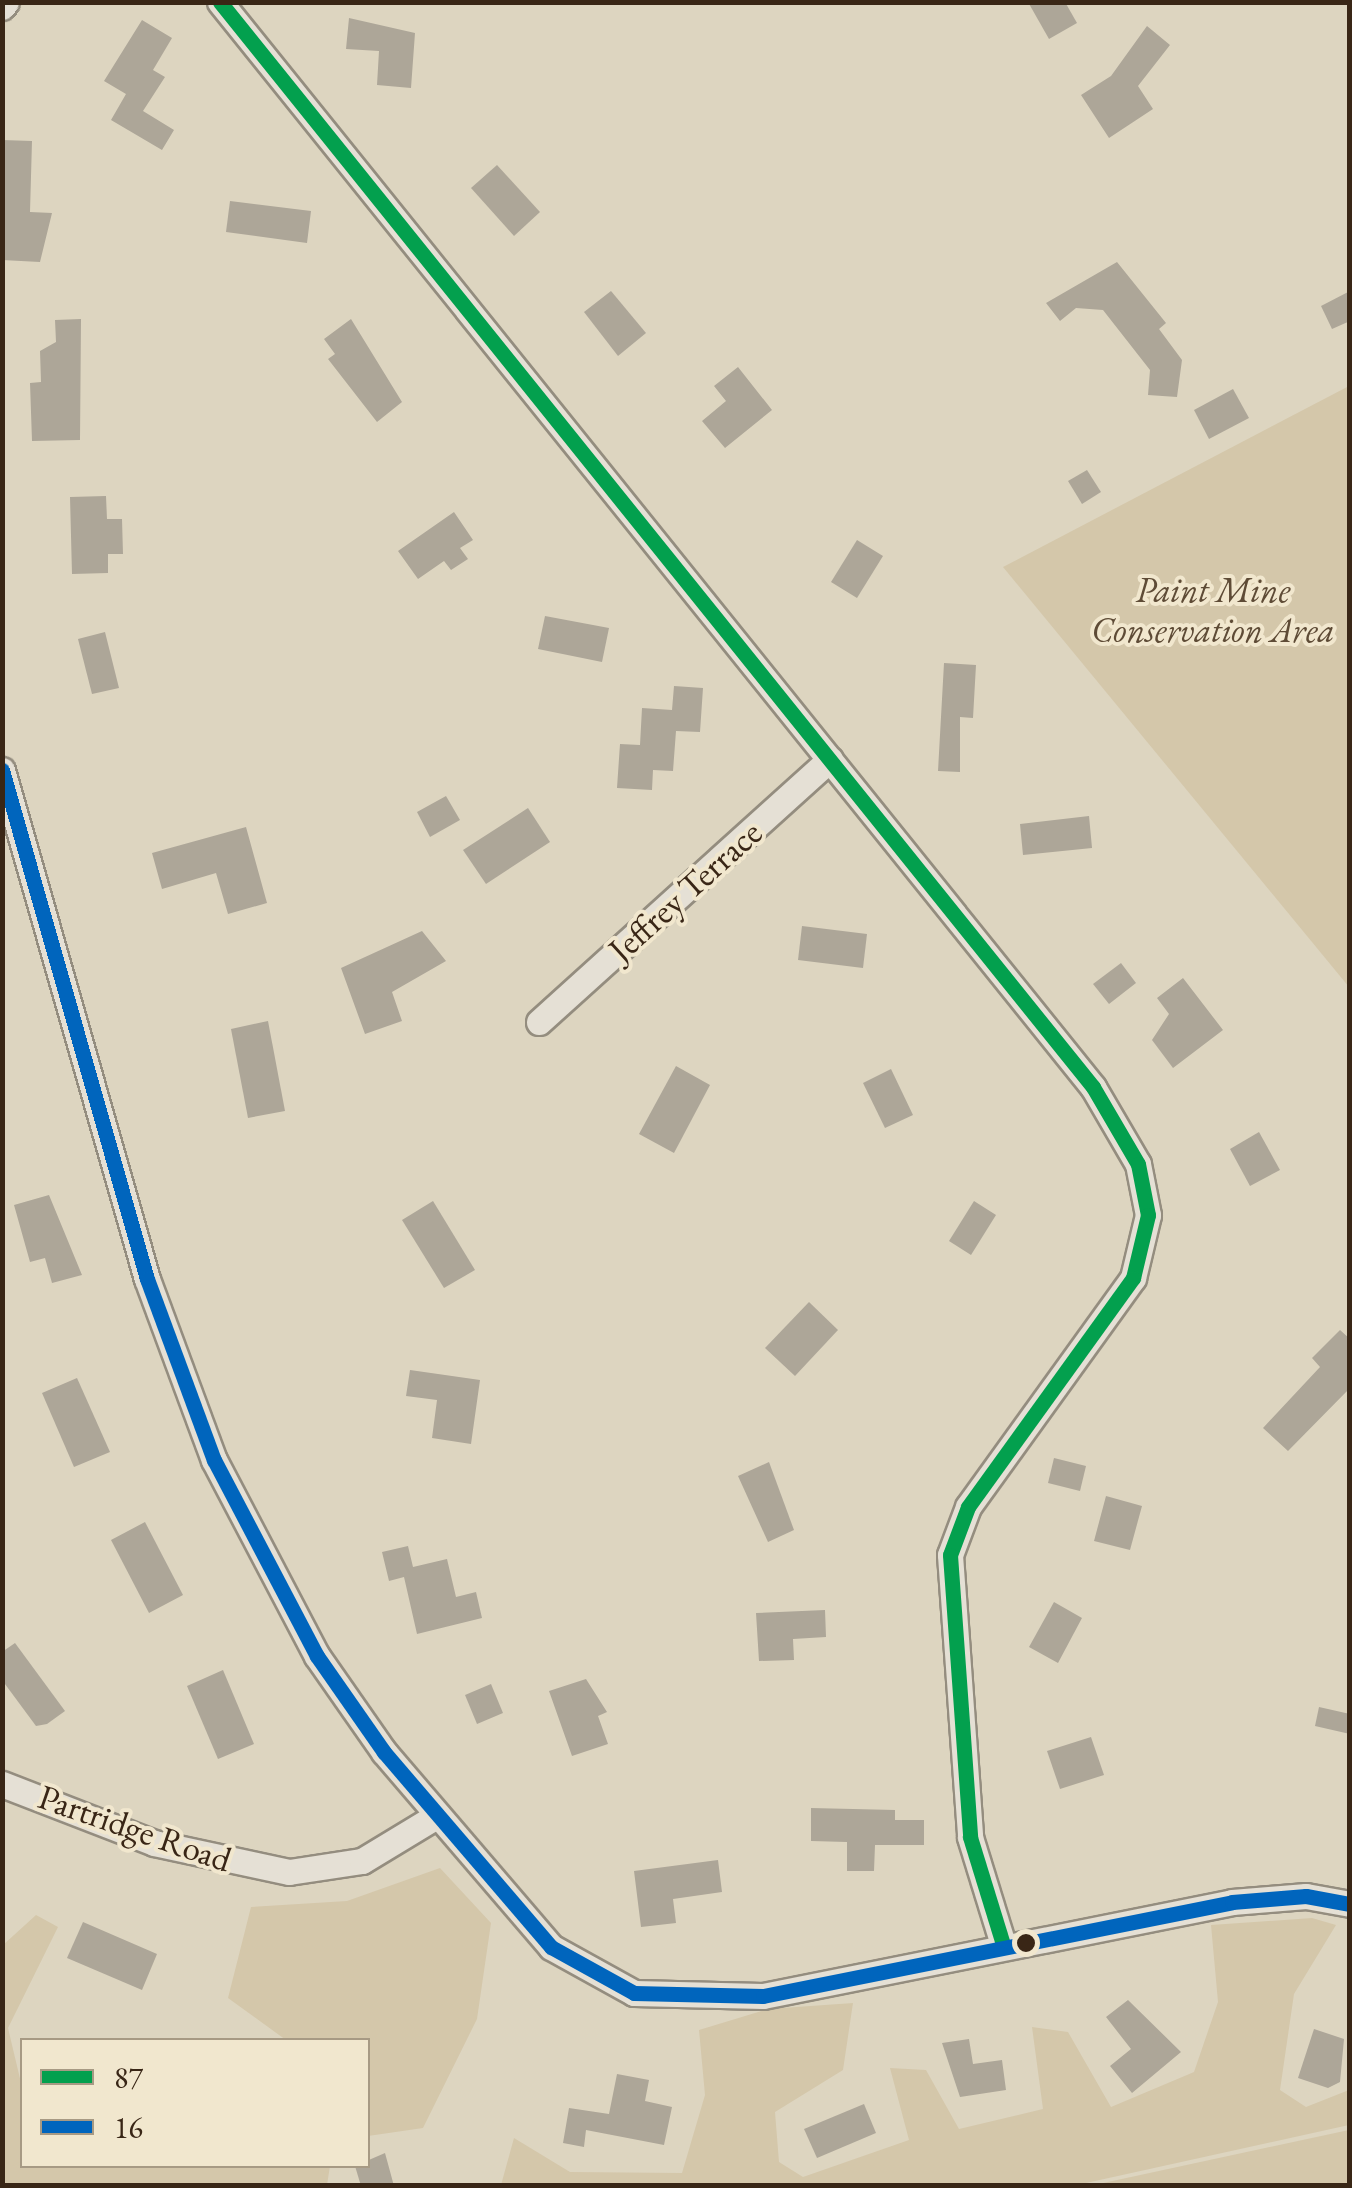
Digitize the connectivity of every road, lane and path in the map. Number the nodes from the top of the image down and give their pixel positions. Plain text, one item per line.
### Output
1 (220, 2) edge
2 (830, 759) junction
3 (2, 770) edge
4 (540, 1022) dead end
5 (2, 1784) edge
6 (433, 1818) junction
7 (1350, 1904) edge
8 (1004, 1944) junction

1 - 2 street
2 - 4 street, Jeffrey Terrace
2 - 8 street
3 - 6 street
5 - 6 street, Partridge Road
6 - 8 street
7 - 8 street

